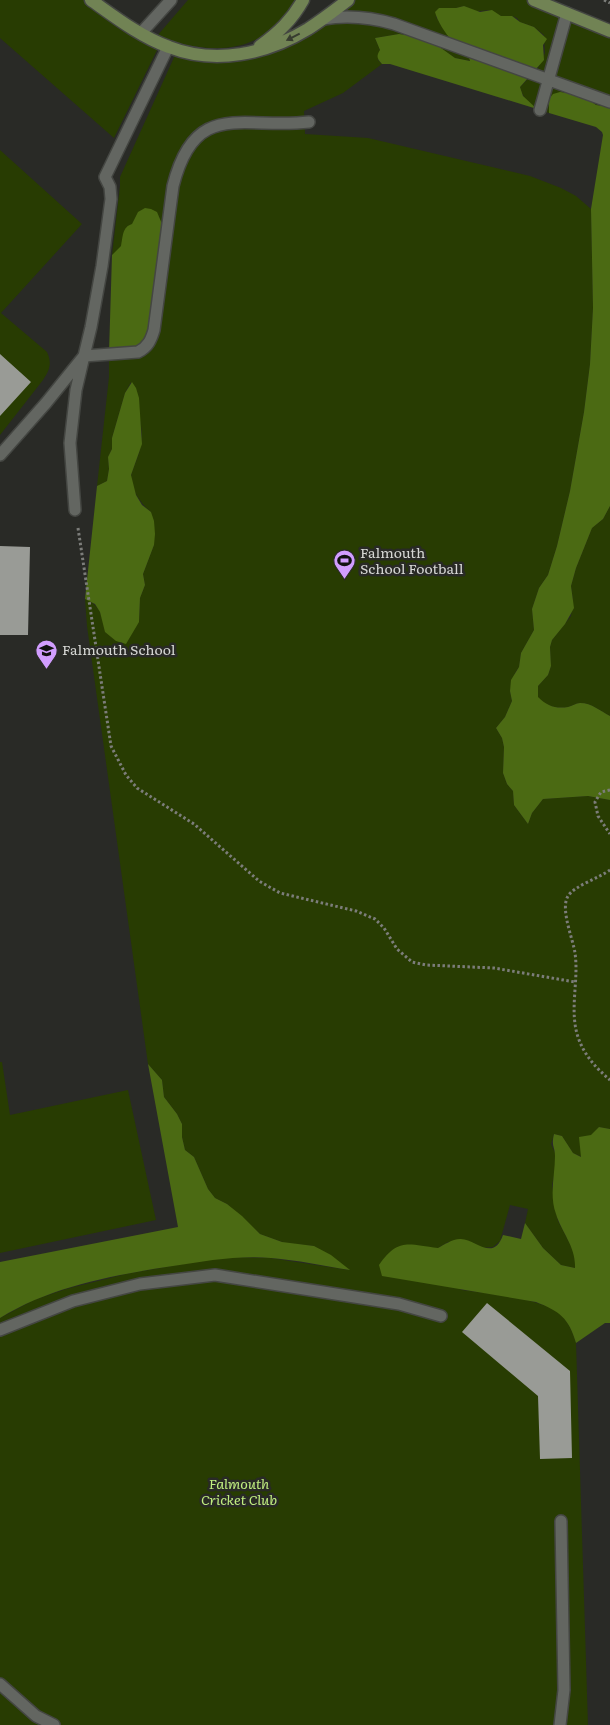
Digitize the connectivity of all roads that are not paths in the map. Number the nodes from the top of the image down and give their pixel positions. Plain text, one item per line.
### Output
1 (91, 0) edge
2 (171, 0) edge
3 (303, 0) edge
4 (348, 0) edge
5 (535, 0) edge
6 (567, 13) junction
7 (323, 19) junction
8 (610, 31) edge
9 (141, 33) junction
10 (168, 47) junction
11 (244, 54) junction
12 (548, 81) junction
13 (610, 102) edge
14 (540, 110) dead end
15 (309, 122) dead end
16 (84, 356) junction
17 (0, 454) edge
18 (75, 510) road end
19 (441, 1316) dead end
20 (0, 1330) edge
21 (561, 1521) dead end
22 (0, 1684) edge
23 (54, 1725) edge
24 (560, 1725) edge

1 - 9 street
2 - 9 lane
3 - 11 street
4 - 7 street
5 - 6 street
6 - 8 street
6 - 12 lane
7 -> 11 street
7 - 12 lane
9 - 10 street
10 - 11 street
10 - 16 lane
12 - 13 lane
12 - 14 lane
15 - 16 lane
16 - 17 lane
16 - 18 lane
19 - 20 lane
21 - 24 lane
22 - 23 lane

